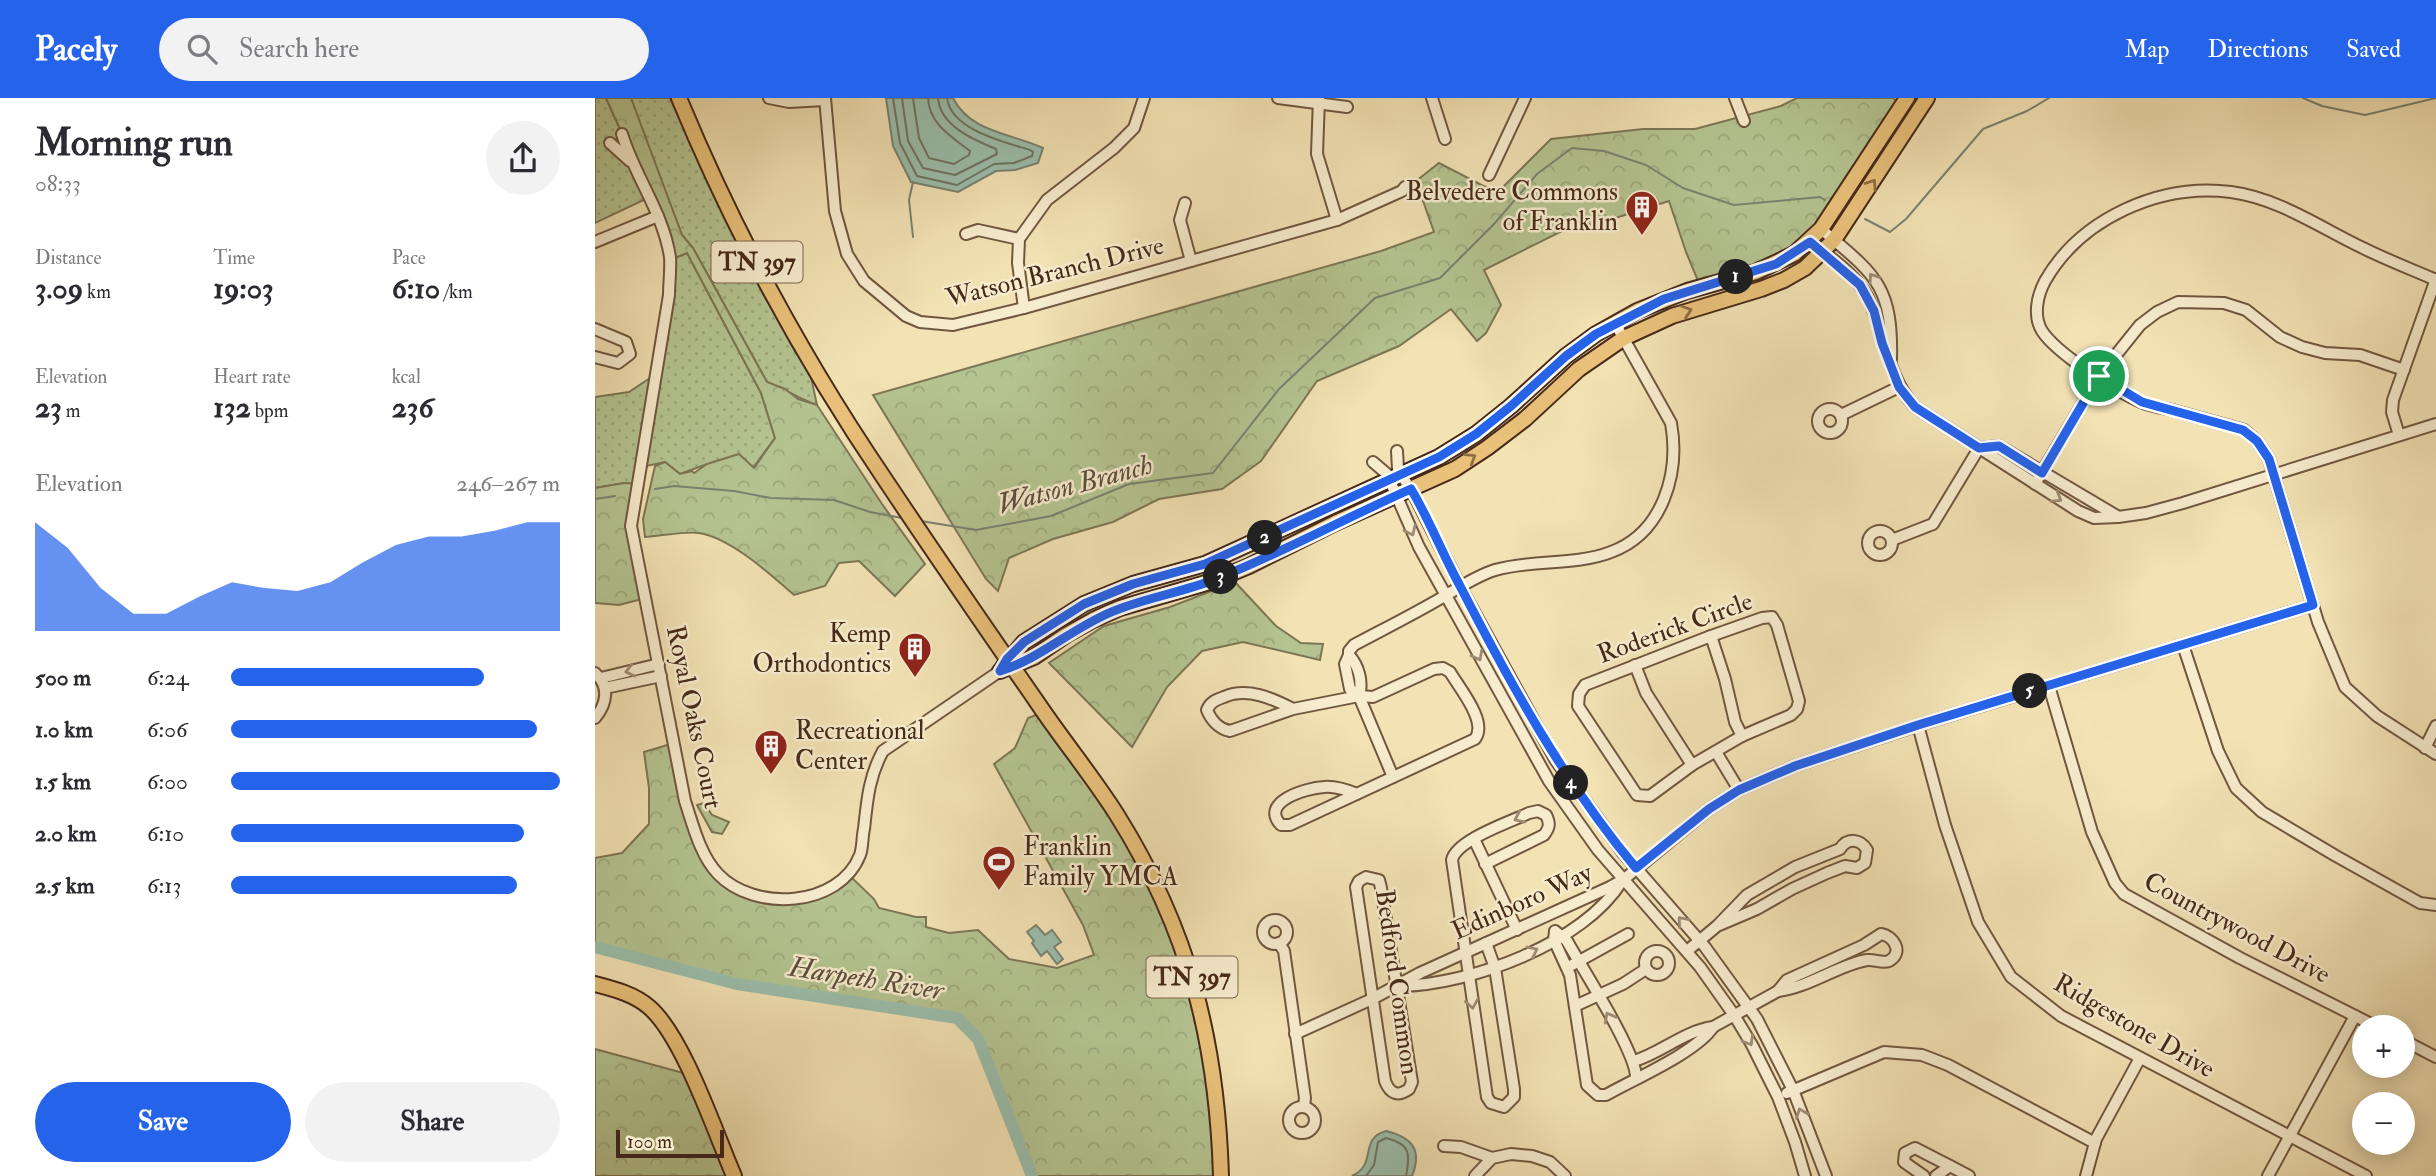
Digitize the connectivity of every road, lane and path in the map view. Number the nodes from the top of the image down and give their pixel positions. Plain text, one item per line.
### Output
1 (679, 98) edge
2 (769, 98) edge
3 (1144, 98) edge
4 (1278, 98) edge
5 (1432, 98) edge
6 (1525, 98) edge
7 (1735, 98) edge
8 (1907, 98) edge
9 (1927, 98) edge
10 (825, 99) edge
11 (1318, 101) edge
12 (1347, 107) dead end
13 (1744, 121) dead end
14 (622, 134) dead end
15 (1445, 139) dead end
16 (610, 143) dead end
17 (630, 161) junction
18 (1489, 174) dead end
19 (1405, 187) dead end
20 (1185, 203) dead end
21 (658, 216) junction
22 (1337, 220) junction
23 (1821, 229) junction
24 (966, 234) dead end
25 (1019, 239) junction
26 (1833, 240) junction
27 (595, 242) edge
28 (1810, 242) junction
29 (1823, 253) junction
30 (1191, 261) junction
31 (2436, 279) edge
32 (1024, 308) junction
33 (1615, 323) junction
34 (595, 329) edge
35 (1624, 338) junction
36 (595, 357) edge
37 (1891, 366) junction
38 (2404, 370) junction
39 (2099, 376) junction
40 (1899, 387) junction
41 (1841, 415) dead end
42 (2436, 424) edge
43 (2399, 435) junction
44 (1979, 448) junction
45 (1397, 451) dead end
46 (1373, 462) dead end
47 (2042, 473) junction
48 (2273, 473) junction
49 (1396, 477) junction
50 (2035, 484) junction
51 (1411, 489) junction
52 (1395, 496) junction
53 (2118, 517) junction
54 (1892, 540) dead end
55 (1460, 586) junction
56 (1446, 596) junction
57 (2313, 605) junction
58 (1711, 636) junction
59 (2183, 645) junction
60 (659, 664) junction
61 (1635, 665) junction
62 (1007, 666) junction
63 (661, 676) junction
64 (600, 679) edge
65 (2049, 686) junction
66 (1359, 696) junction
67 (1293, 709) junction
68 (595, 718) edge
69 (1918, 725) junction
70 (2436, 726) edge
71 (1742, 736) junction
72 (2425, 748) junction
73 (1716, 752) junction
74 (2436, 754) edge
75 (1692, 765) junction
76 (1393, 777) junction
77 (1739, 790) junction
78 (1357, 794) junction
79 (1474, 839) junction
80 (1834, 852) junction
81 (1485, 864) junction
82 (1636, 868) junction
83 (1841, 868) junction
84 (1773, 879) junction
85 (1623, 880) junction
86 (1782, 894) junction
87 (2436, 905) edge
88 (1548, 916) junction
89 (1717, 926) junction
90 (1517, 930) junction
91 (1627, 934) dead end
92 (1557, 936) junction
93 (1699, 940) junction
94 (1279, 943) dead end
95 (1486, 943) junction
96 (1864, 945) junction
97 (1687, 951) junction
98 (1466, 952) junction
99 (1870, 960) junction
100 (1578, 961) junction
101 (1567, 967) junction
102 (1495, 968) junction
103 (1646, 969) dead end
104 (1468, 977) junction
105 (595, 984) edge
106 (1397, 986) junction
107 (1778, 991) junction
108 (1598, 996) junction
109 (1372, 999) junction
110 (1575, 1006) junction
111 (1749, 1007) junction
112 (1734, 1015) junction
113 (2353, 1015) edge
114 (2352, 1022) edge
115 (1713, 1027) junction
116 (1296, 1034) junction
117 (2415, 1046) edge
118 (2436, 1057) edge
119 (2140, 1058) junction
120 (1634, 1061) junction
121 (1636, 1078) junction
122 (1793, 1090) junction
123 (1778, 1097) junction
124 (1304, 1107) dead end
125 (2289, 1137) junction
126 (2095, 1143) junction
127 (1444, 1146) dead end
128 (1492, 1158) junction
129 (1950, 1166) junction
130 (734, 1176) edge
131 (1221, 1176) edge
132 (1475, 1176) edge
133 (1565, 1176) edge
134 (1805, 1176) edge
135 (1826, 1176) edge
136 (1924, 1176) edge
137 (1936, 1176) edge
138 (1969, 1176) edge
139 (2087, 1176) edge
140 (2268, 1176) edge
141 (2366, 1176) edge

1 - 62 main road, TN 397
2 - 10 street
3 - 25 street
4 - 11 street
5 - 15 street
6 - 18 street
7 - 13 street
8 - 23 main road
26 -> 9 main road
10 - 32 street, Watson Branch Drive
11 - 12 street
11 - 22 street
14 - 17 street, Royal Oaks Court
16 - 17 street, Royal Oaks Court
17 - 21 street, Royal Oaks Court
19 - 22 street, Watson Branch Drive
20 - 30 street
21 - 27 street
21 - 60 street, Royal Oaks Court
22 - 30 street, Watson Branch Drive
23 - 26 street
23 - 28 main road
24 - 25 street
25 - 32 street
26 - 29 main road
37 -> 26 street
28 - 29 street
28 - 33 main road
35 -> 29 main road
29 - 37 street
30 - 32 street, Watson Branch Drive
31 - 38 street
31 - 39 street
33 - 35 street
33 - 49 main road
34 - 36 street
51 -> 35 main road
35 - 55 street
37 - 40 street
38 - 39 street
38 - 43 street
39 - 47 street
39 - 48 street
40 - 41 street
40 - 44 street
42 - 43 street
43 - 48 street
44 - 47 street
44 - 50 street
44 - 54 street
45 - 49 street
46 - 49 street
47 - 50 street
47 - 53 street
48 - 53 street
48 - 57 street
49 - 51 street
49 - 52 street
49 - 62 main road
50 -> 53 street
51 - 52 main road
51 - 55 street
52 -> 56 street
52 - 62 main road
55 - 56 street
55 - 82 street
56 - 66 street
56 -> 85 street
57 - 59 street
57 - 72 street
58 - 61 street, Roderick Circle
58 - 71 street
58 - 71 street, Roderick Circle
59 - 65 street
59 - 87 street
60 - 63 street, Royal Oaks Court
60 -> 64 street
61 - 75 street
61 - 75 street, Roderick Circle
62 - 63 street, Royal Oaks Court
62 - 131 main road, TN 397
63 - 64 street
64 - 68 street
65 - 69 street
65 - 113 street, Countrywood Drive
66 - 67 street
66 - 76 street
66 - 76 street
67 - 67 street
69 - 77 street
69 - 119 street, Ridgestone Drive
70 - 72 street
71 - 73 street, Roderick Circle
72 - 74 street
73 - 75 street, Roderick Circle
73 - 77 street
76 - 78 street
77 - 82 street
78 - 78 street
79 - 81 street
81 -> 79 street
79 - 98 street
80 - 83 street
80 - 83 street
80 - 84 street
81 - 90 street
82 - 85 street
93 -> 82 street
83 - 86 street
84 - 86 street
84 - 89 street
85 - 88 street, Edinboro Way
85 - 92 street, Edinboro Way
85 - 97 street
86 - 89 street
88 - 90 street, Edinboro Way
88 - 92 street
89 - 93 street
90 - 95 street, Edinboro Way
91 - 100 street
92 - 100 street
92 - 101 street
102 -> 92 street, Edinboro Way
93 - 97 street
93 - 111 street
94 - 116 street
95 - 98 street, Edinboro Way
95 - 102 street
96 - 99 street
96 - 99 street
96 - 107 street
97 - 112 street
98 - 104 street
98 - 106 street, Edinboro Way
99 - 107 street
100 - 101 street
100 - 108 street
101 - 110 street
102 - 104 street, Edinboro Way
104 -> 102 street
103 - 108 street
104 - 106 street, Edinboro Way
105 - 130 main road
106 - 109 street, Edinboro Way
106 - 109 street, Bedford Common
106 - 109 street, Bedford Common
107 - 111 street
108 - 110 street
120 -> 108 street
109 - 116 street, Edinboro Way
110 - 121 street
111 - 112 street
111 - 122 street
112 - 115 street
112 -> 123 street
114 - 125 street
115 - 120 street
115 - 121 street
116 - 124 street
117 - 118 street
119 - 125 street, Ridgestone Drive
119 - 126 street
120 - 121 street
122 - 123 street
122 - 126 street
135 -> 122 street
123 - 134 street
125 - 140 street
125 - 141 street, Ridgestone Drive
126 - 139 street
127 - 128 street
128 - 132 street
128 - 133 street
129 - 136 street
129 - 137 street
129 - 138 street

